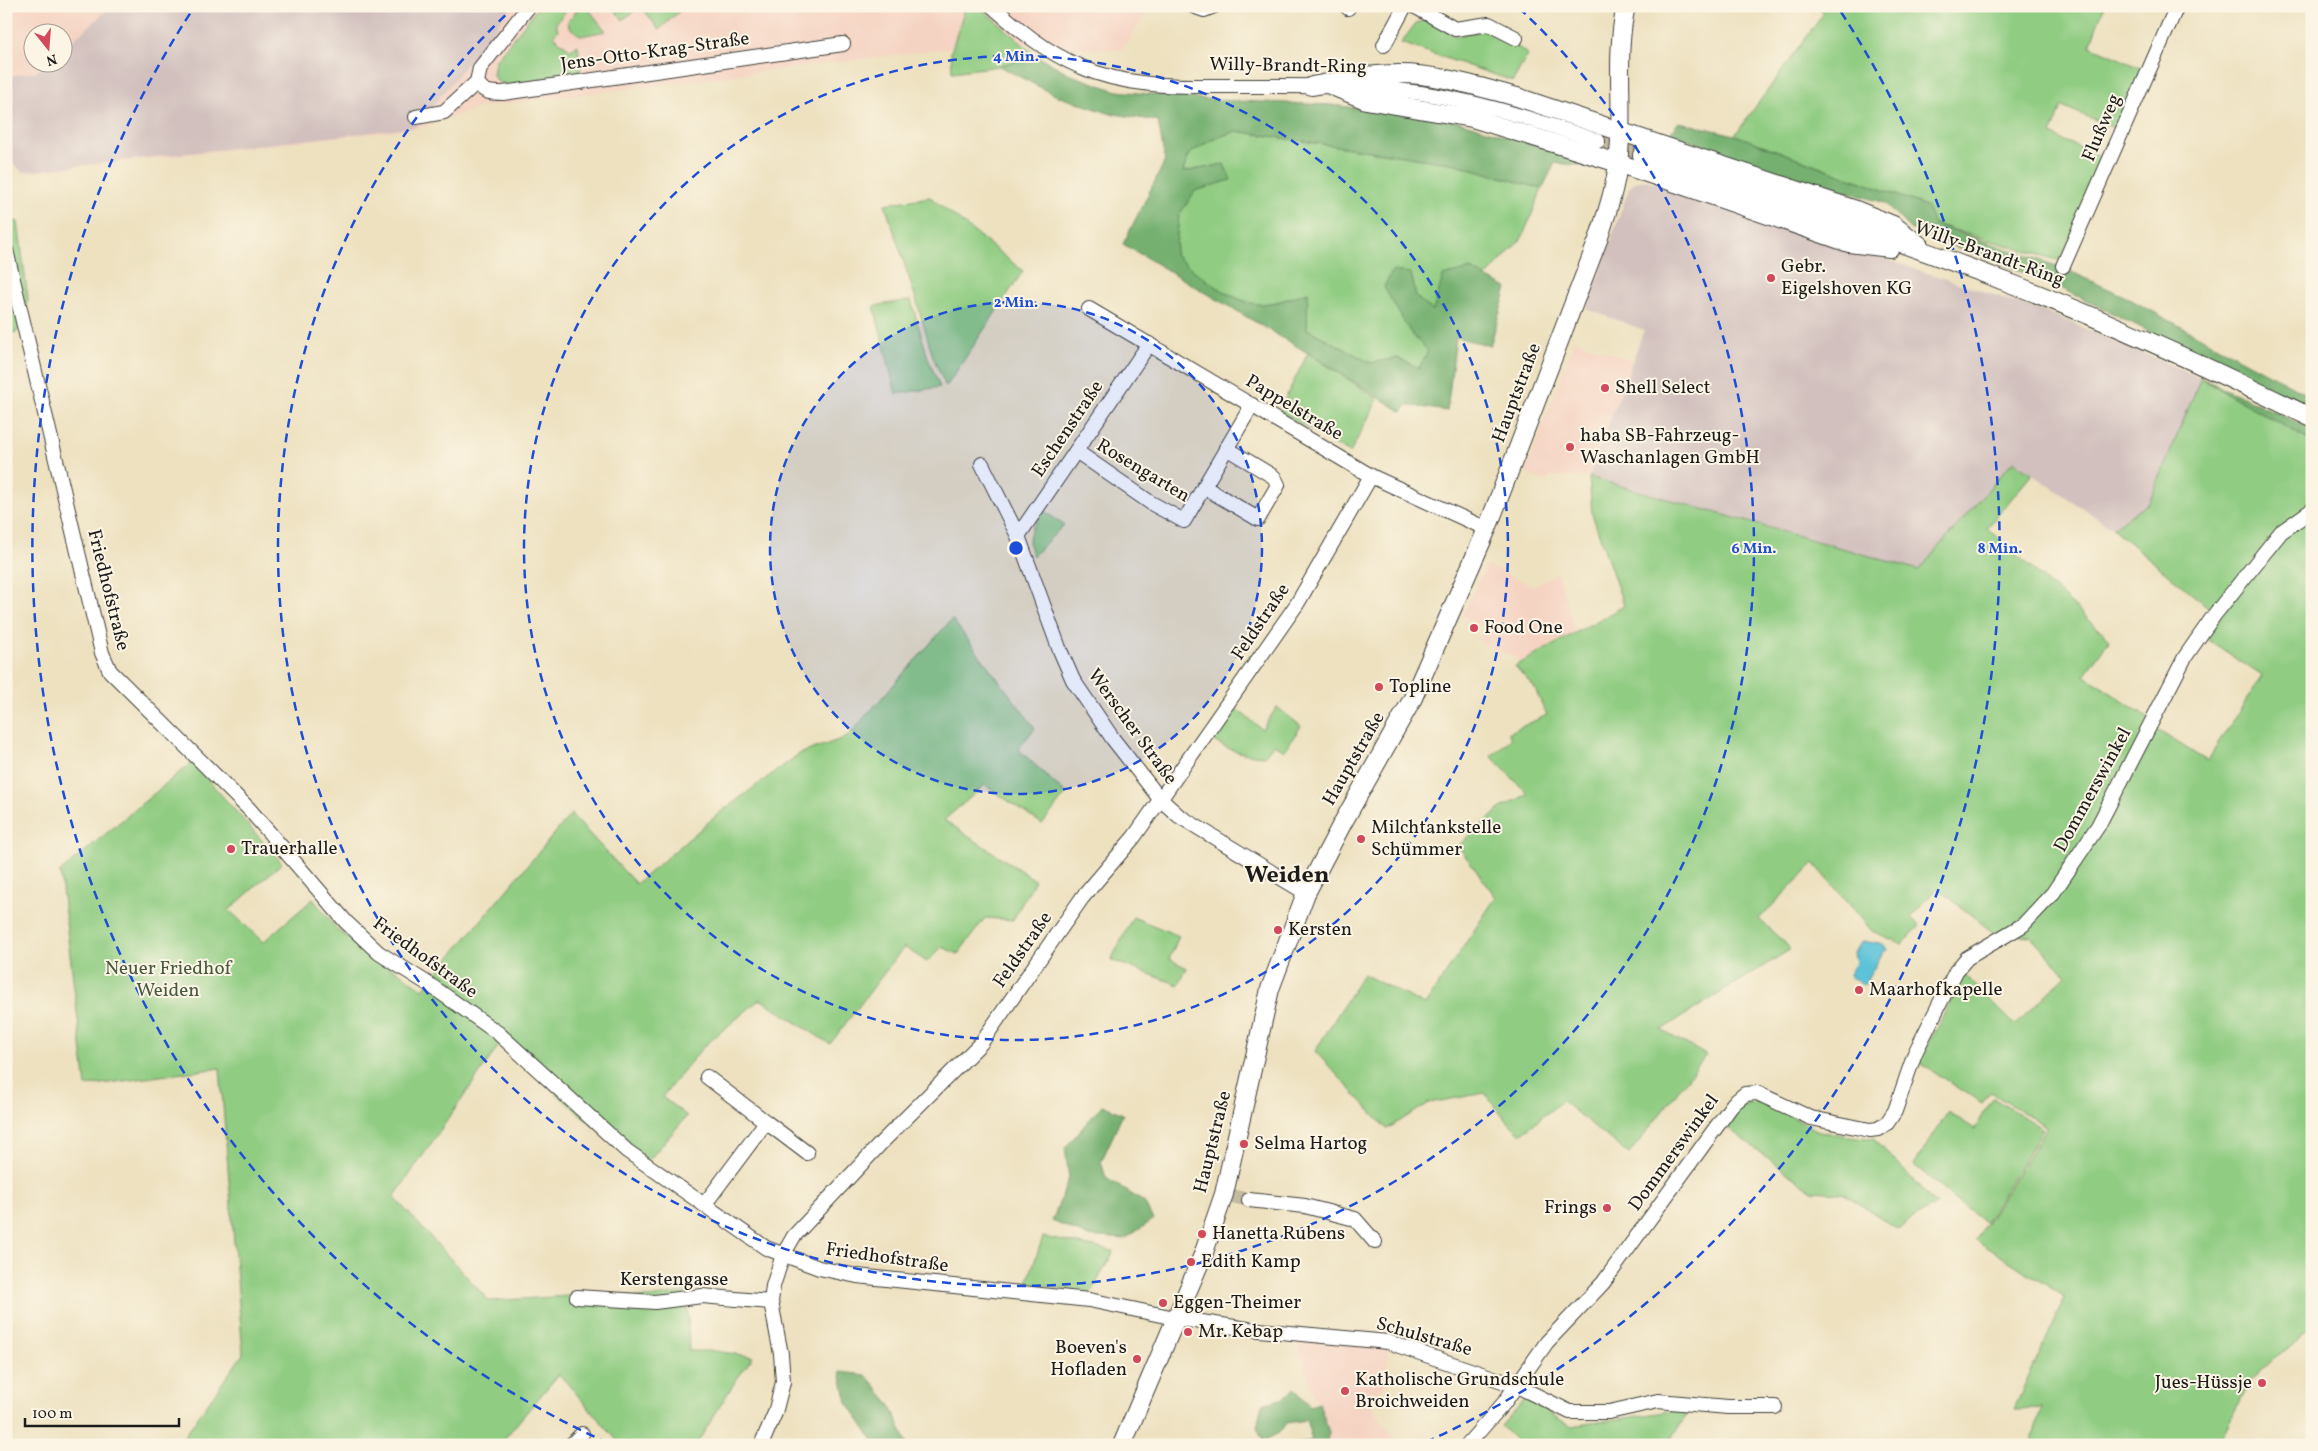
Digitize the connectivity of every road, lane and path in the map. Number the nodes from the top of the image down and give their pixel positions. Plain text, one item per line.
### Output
1 (529, 6) edge
2 (992, 6) edge
3 (1194, 6) edge
4 (1214, 6) edge
5 (1414, 6) edge
6 (1626, 6) edge
7 (2177, 6) edge
8 (1399, 8) edge
9 (1516, 38) dead end
10 (843, 44) dead end
11 (1384, 46) dead end
12 (478, 82) junction
13 (1312, 86) junction
14 (1332, 86) junction
15 (416, 117) dead end
16 (1620, 133) junction
17 (1598, 141) tunnel mouth
18 (1642, 155) tunnel mouth
19 (1618, 163) junction
20 (6, 250) edge
21 (1923, 251) junction
22 (2063, 266) dead end
23 (1089, 309) dead end
24 (1149, 344) junction
25 (1252, 405) junction
26 (2312, 418) edge
27 (1226, 448) junction
28 (1076, 452) junction
29 (982, 464) dead end
30 (1371, 476) junction
31 (1204, 487) junction
32 (2312, 510) edge
33 (1487, 529) junction
34 (1018, 536) junction
35 (1160, 799) junction
36 (1306, 892) junction
37 (707, 1077) dead end
38 (766, 1122) junction
39 (807, 1153) dead end
40 (1249, 1200) tunnel mouth
41 (704, 1205) junction
42 (1374, 1242) dead end
43 (782, 1255) junction
44 (577, 1297) dead end
45 (771, 1302) junction
46 (1174, 1318) junction
47 (1517, 1386) junction
48 (1775, 1407) dead end
49 (582, 1434) dead end
50 (571, 1445) edge
51 (761, 1445) edge
52 (1122, 1445) edge
53 (1467, 1445) edge

1 - 12 street
2 - 13 street, Willy-Brandt-Ring
3 - 4 street
5 - 9 street
6 - 16 main road, Hauptstraße
7 - 22 street, Flußweg
8 - 11 street
10 - 12 street, Jens-Otto-Krag-Straße
12 - 15 street
13 - 14 street, Willy-Brandt-Ring
13 - 16 main road
14 - 17 street, Willy-Brandt-Ring
14 - 19 main road
16 - 19 main road, Hauptstraße
16 - 21 main road
18 - 21 main road, Willy-Brandt-Ring
19 - 21 main road
19 - 33 main road, Hauptstraße
20 - 41 street, Friedhofstraße
21 - 26 main road, Willy-Brandt-Ring
23 - 24 street, Pappelstraße
24 - 25 street, Pappelstraße
24 - 28 street, Eschenstraße
25 - 27 street, Rosengarten
25 - 30 street, Pappelstraße
27 - 31 street, Rosengarten
27 - 31 street, Rosengarten
28 - 31 street, Rosengarten
28 - 34 street, Eschenstraße
29 - 34 street, Werscher Straße
30 - 33 street, Pappelstraße
30 - 35 street, Feldstraße
32 - 47 street, Dommerswinkel
33 - 36 main road, Hauptstraße
34 - 35 street, Werscher Straße
35 - 36 street, Werscher Straße
35 - 43 street, Feldstraße
36 - 46 main road, Hauptstraße
37 - 38 street
38 - 39 street
38 - 41 street
40 - 42 street
41 - 43 street, Friedhofstraße
43 - 45 street, Feldstraße
43 - 46 street, Friedhofstraße
44 - 45 street, Kerstengasse
45 - 51 street, Feldstraße
46 - 47 street, Schulstraße
46 - 52 main road, Hauptstraße
47 - 48 street, Schulstraße
47 - 53 street, Dommerswinkel
49 - 50 street

